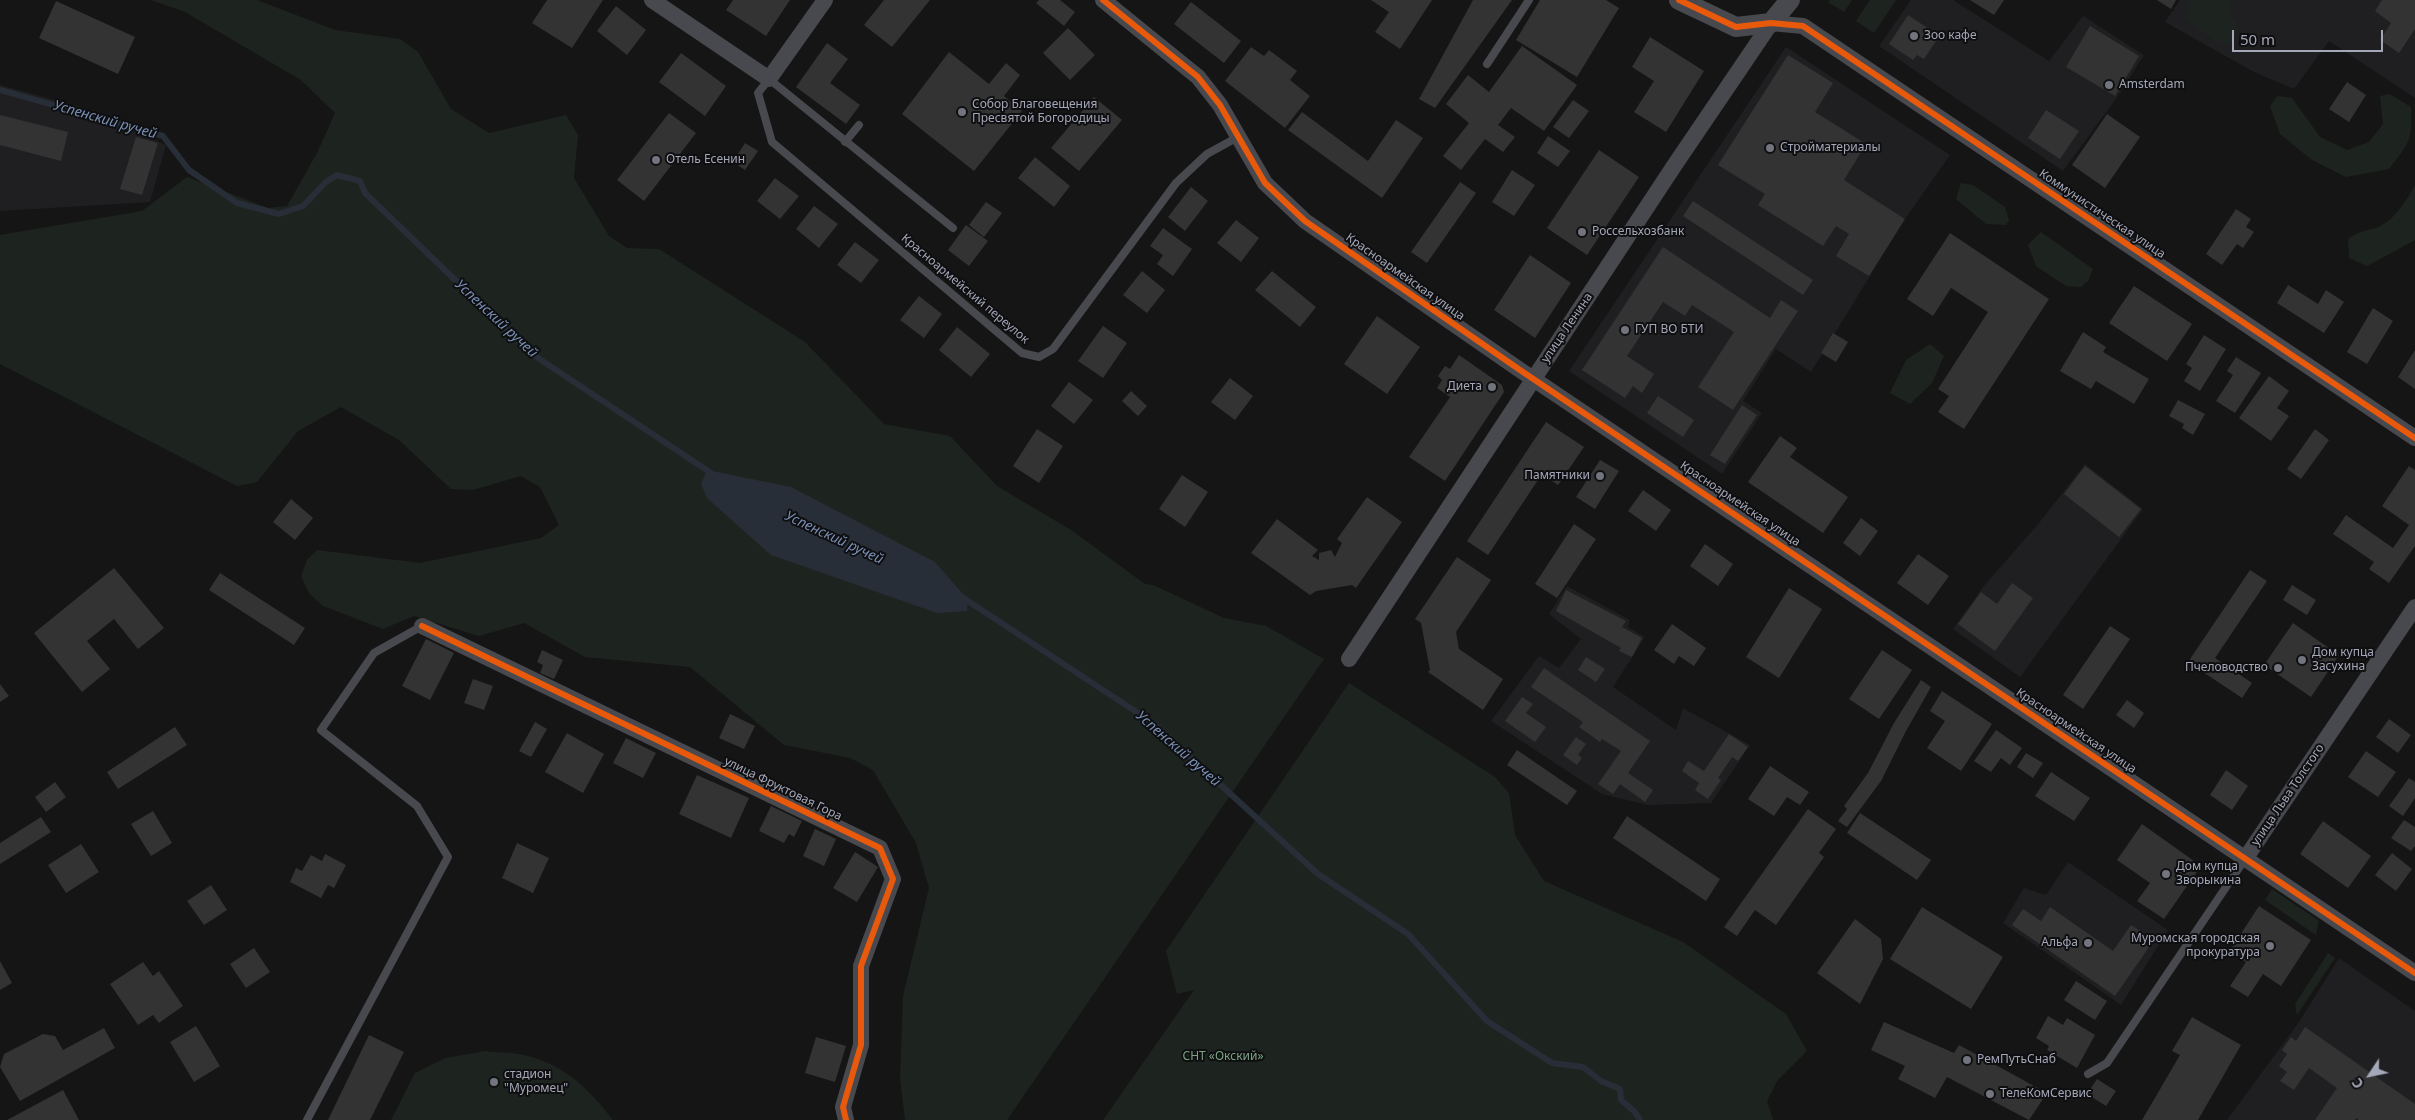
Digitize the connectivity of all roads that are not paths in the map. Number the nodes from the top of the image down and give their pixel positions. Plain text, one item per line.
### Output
1 (652, 0) edge
2 (825, 0) edge
3 (1103, 0) edge
4 (1528, 0) edge
5 (1679, 0) edge
6 (1790, 0) edge
7 (1771, 23) junction
8 (1487, 64) dead end
9 (769, 79) junction
10 (859, 125) dead end
11 (1238, 137) junction
12 (845, 142) junction
13 (953, 228) dead end
14 (1533, 379) junction
15 (2415, 438) edge
16 (2415, 607) edge
17 (422, 626) joint
18 (1349, 659) dead end
19 (2245, 859) junction
20 (2415, 973) edge
21 (2088, 1074) dead end
22 (307, 1120) edge
23 (846, 1120) edge

1 - 9 street
2 - 9 street
3 - 11 street, Красноармейская улица
4 - 8 lane
5 - 7 street
6 - 7 street, улица Ленина
7 - 14 street, улица Ленина
7 - 15 street, Коммунистическая улица
9 - 11 lane, Красноармейский переулок
9 - 12 lane
10 - 12 lane
11 - 14 street, Красноармейская улица
12 - 13 lane
14 - 18 street, улица Ленина
14 - 19 street, Красноармейская улица
16 - 19 street, улица Льва Толстого
17 - 22 lane
17 - 23 street, улица Фруктовая Гора
19 - 20 street, Красноармейская улица
19 - 21 lane, улица Льва Толстого

